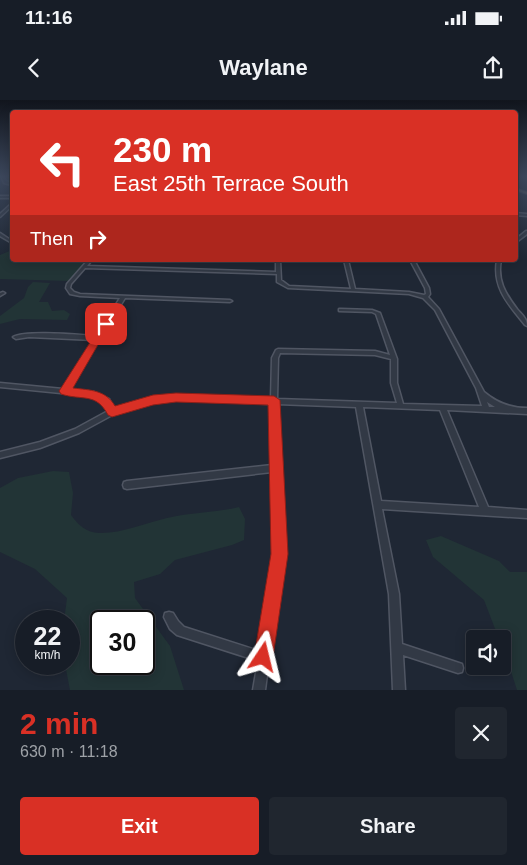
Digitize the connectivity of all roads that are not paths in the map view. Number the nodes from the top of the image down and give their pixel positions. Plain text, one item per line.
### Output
1 (0, 208) edge
2 (8, 208) joint
3 (0, 216) edge
4 (88, 262) edge
5 (278, 262) edge
6 (346, 262) edge
7 (413, 262) edge
8 (500, 262) edge
9 (83, 267) junction
10 (277, 272) junction
11 (353, 290) junction
12 (123, 297) junction
13 (425, 297) junction
14 (230, 301) dead end
15 (342, 310) dead end
16 (527, 324) edge
17 (16, 337) dead end
18 (98, 338) junction
19 (392, 357) junction
20 (0, 384) edge
21 (478, 388) junction
22 (65, 391) junction
23 (274, 400) junction
24 (359, 405) junction
25 (401, 406) junction
26 (443, 409) junction
27 (487, 410) junction
28 (513, 410) junction
29 (527, 411) edge
30 (112, 412) junction
31 (0, 455) edge
32 (275, 468) junction
33 (127, 485) dead end
34 (378, 505) junction
35 (485, 511) junction
36 (527, 514) edge
37 (169, 617) dead end
38 (398, 648) junction
39 (263, 657) junction
40 (458, 668) dead end
41 (259, 690) edge
42 (399, 690) edge

1 - 2 street
2 - 3 street
4 - 9 street
5 - 10 street
6 - 11 street
7 - 13 street
8 - 16 street
9 - 10 street
9 - 12 street
10 - 11 street
11 - 13 street
12 - 14 street
12 - 18 street
13 - 21 street
15 - 19 street
17 - 18 street
18 - 22 street
19 - 23 street
19 - 25 street
20 - 22 street
21 - 27 street
21 - 28 street
22 - 30 street
23 - 24 street
23 - 30 street
23 - 32 street
24 - 25 street
24 - 34 street
25 - 26 street
26 - 27 street
26 - 35 street
27 - 28 street
28 - 29 street
30 - 31 street
32 - 33 street
32 - 39 street
34 - 35 street
34 - 38 street
35 - 36 street
37 - 39 street
38 - 40 street
38 - 42 street
39 - 41 street

